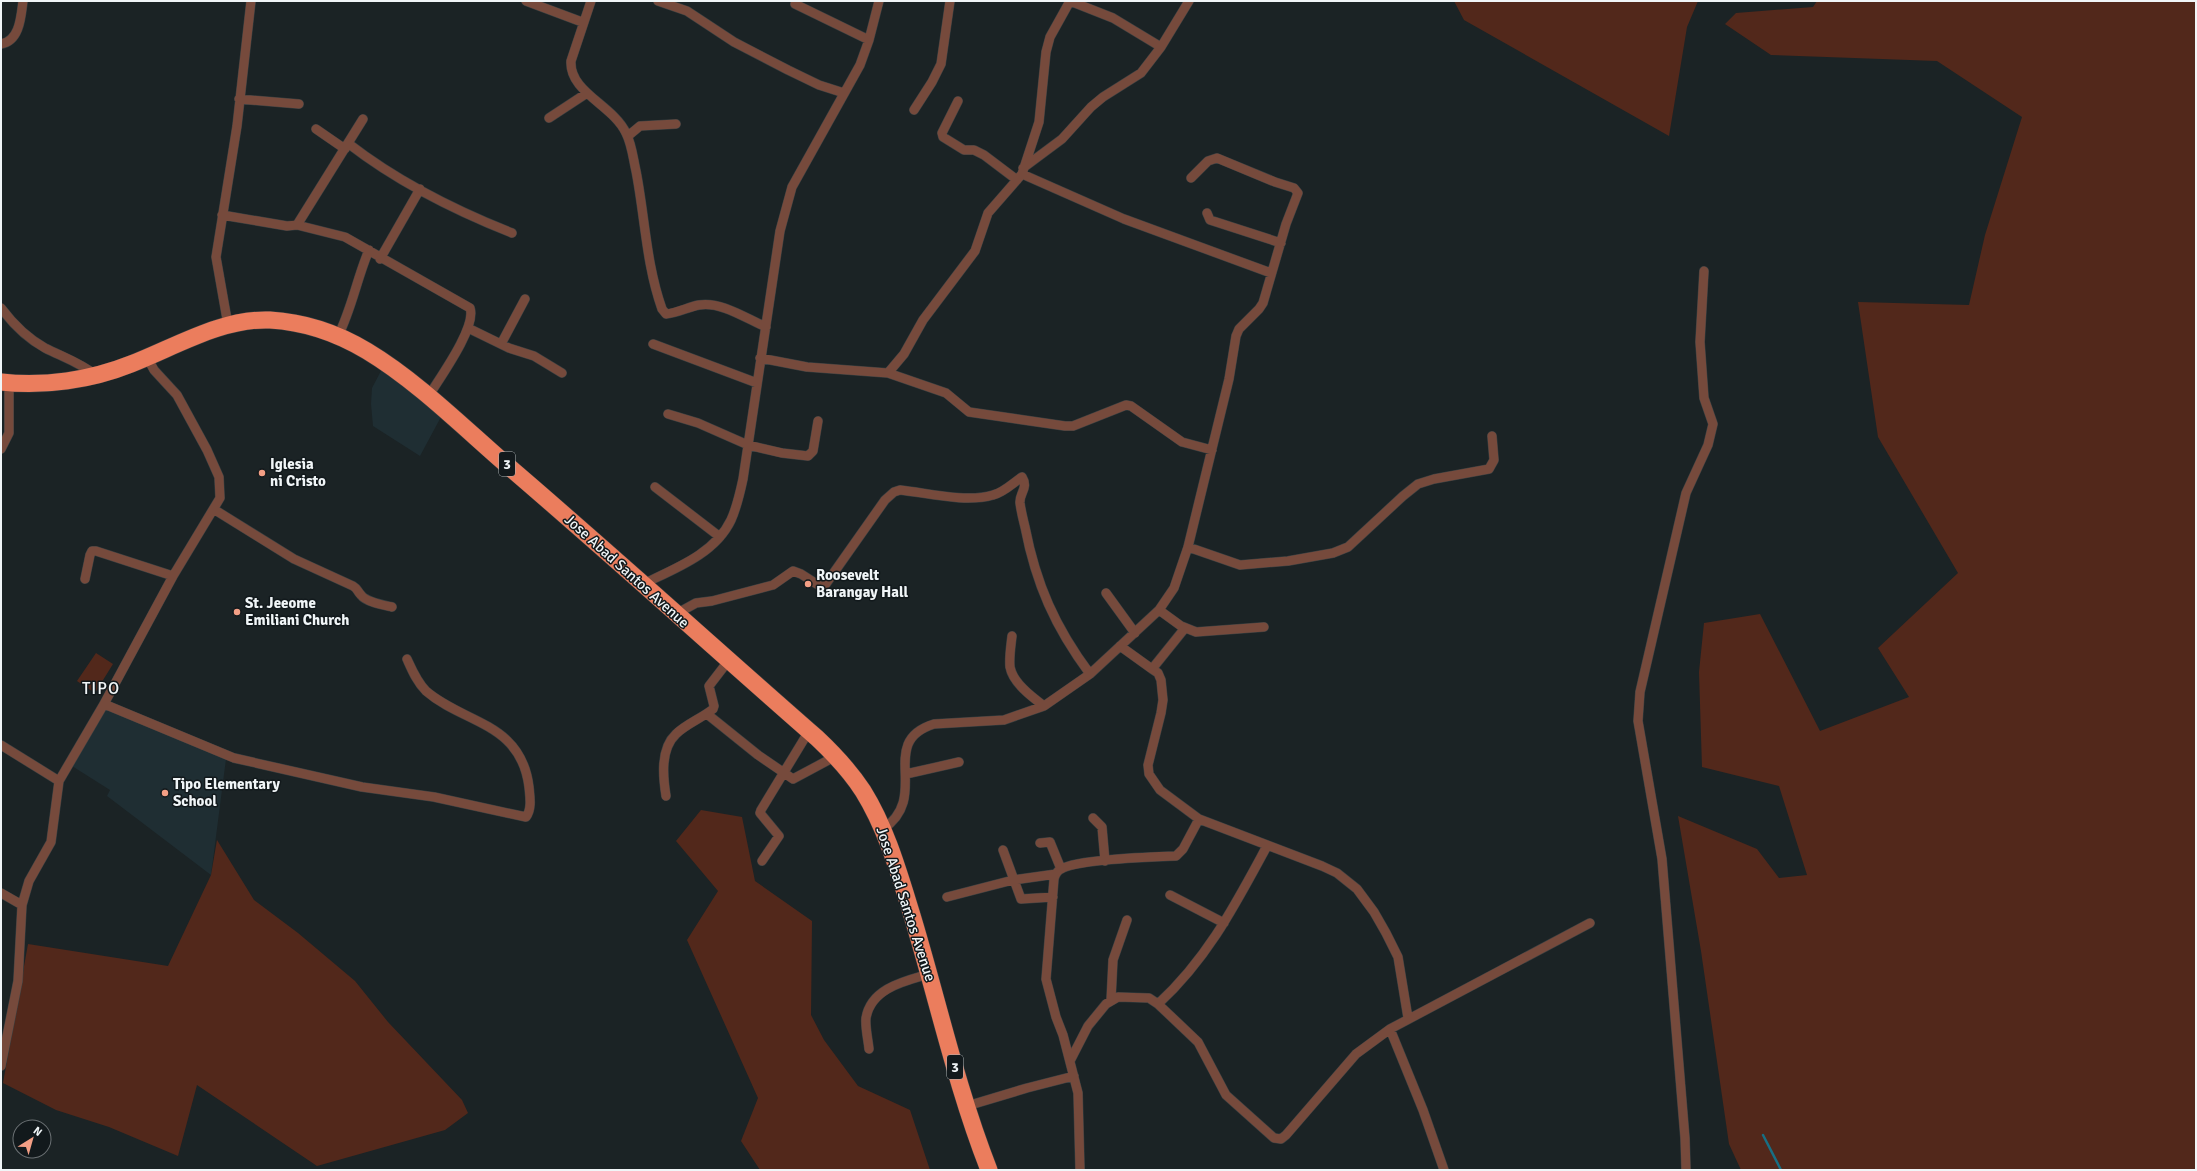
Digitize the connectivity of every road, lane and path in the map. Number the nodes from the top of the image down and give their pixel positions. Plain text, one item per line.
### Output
1 (23, 1) edge
2 (251, 1) edge
3 (526, 1) edge
4 (591, 1) edge
5 (658, 1) edge
6 (879, 1) edge
7 (950, 1) edge
8 (1189, 1) edge
9 (795, 4) dead end
10 (582, 22) junction
11 (869, 40) junction
12 (1, 44) edge
13 (1161, 47) junction
14 (587, 93) junction
15 (844, 93) junction
16 (239, 99) junction
17 (958, 101) dead end
18 (299, 104) dead end
19 (914, 110) dead end
20 (549, 118) dead end
21 (363, 119) dead end
22 (676, 124) dead end
23 (316, 129) dead end
24 (628, 136) junction
25 (347, 147) junction
26 (1020, 174) junction
27 (1192, 178) dead end
28 (420, 189) junction
29 (1207, 213) dead end
30 (222, 215) junction
31 (297, 225) junction
32 (512, 234) dead end
33 (1281, 243) junction
34 (370, 250) junction
35 (380, 259) junction
36 (1704, 271) dead end
37 (1271, 273) junction
38 (525, 299) dead end
39 (1, 308) edge
40 (228, 325) junction
41 (766, 327) junction
42 (468, 328) junction
43 (338, 336) junction
44 (501, 344) junction
45 (653, 344) dead end
46 (147, 357) junction
47 (760, 358) junction
48 (562, 373) dead end
49 (888, 373) junction
50 (97, 376) junction
51 (5, 383) edge
52 (757, 383) junction
53 (428, 397) junction
54 (668, 414) dead end
55 (818, 421) dead end
56 (1492, 436) dead end
57 (748, 445) junction
58 (1, 450) edge
59 (1212, 450) junction
60 (655, 487) dead end
61 (215, 510) junction
62 (720, 537) junction
63 (1188, 547) junction
64 (173, 576) junction
65 (85, 579) dead end
66 (643, 584) junction
67 (1106, 593) dead end
68 (392, 607) dead end
69 (1159, 610) junction
70 (676, 614) junction
71 (1264, 627) dead end
72 (1185, 628) junction
73 (1135, 633) junction
74 (1012, 636) dead end
75 (1120, 646) junction
76 (407, 659) dead end
77 (728, 660) junction
78 (1152, 669) junction
79 (1090, 674) junction
80 (104, 704) junction
81 (1044, 706) junction
82 (707, 714) junction
83 (809, 731) junction
84 (1, 745) edge
85 (836, 756) junction
86 (959, 762) dead end
87 (782, 772) junction
88 (906, 774) junction
89 (59, 781) junction
90 (666, 796) dead end
91 (1093, 818) dead end
92 (1199, 820) junction
93 (883, 829) junction
94 (1040, 843) dead end
95 (1267, 846) junction
96 (1003, 850) dead end
97 (762, 861) dead end
98 (1105, 861) junction
99 (1059, 871) junction
100 (1014, 880) junction
101 (1, 893) edge
102 (1170, 895) dead end
103 (947, 897) dead end
104 (1053, 897) junction
105 (22, 905) junction
106 (1127, 920) dead end
107 (1224, 923) junction
108 (1590, 923) dead end
109 (929, 974) junction
110 (1111, 1000) junction
111 (1158, 1004) junction
112 (1408, 1018) junction
113 (1390, 1029) junction
114 (870, 1049) dead end
115 (1070, 1061) junction
116 (1, 1066) edge
117 (1074, 1076) junction
118 (967, 1106) junction
119 (989, 1170) edge
120 (1080, 1170) edge
121 (1444, 1170) edge
122 (1686, 1170) edge

1 - 12 street
2 - 16 street
3 - 10 street
4 - 10 street
5 - 15 street
6 - 11 street
7 - 19 street
8 - 13 street
9 - 11 street
10 - 14 street
11 - 15 street
13 - 26 street
13 - 26 street
14 - 20 street
14 - 24 street
15 - 41 street
16 - 18 street
16 - 30 street
17 - 26 street
21 - 25 street
22 - 24 street
23 - 25 street
24 - 41 street
25 - 28 street
25 - 31 street
26 - 37 street
26 - 49 street
27 - 33 street
28 - 32 street
28 - 35 street
29 - 33 street
30 - 31 street
30 - 40 street
31 - 34 street
33 - 37 street
34 - 35 street
34 - 43 street
35 - 42 street
36 - 122 street
37 - 59 street
38 - 44 street
39 - 50 street
40 - 43 highway, Jose Abad Santos Avenue / 3
40 - 46 highway, Jose Abad Santos Avenue / 3
41 - 47 street
42 - 44 street
42 - 53 street
43 - 53 highway, Jose Abad Santos Avenue / 3
44 - 48 street
45 - 52 street
46 - 50 highway, Jose Abad Santos Avenue / 3
46 - 61 street
47 - 49 street
47 - 52 street
49 - 59 street
50 - 51 highway, Jose Abad Santos Avenue / 3
51 - 58 street
52 - 57 street
53 - 66 highway, Jose Abad Santos Avenue / 3
54 - 57 street
55 - 57 street
56 - 63 street
57 - 62 street
59 - 63 street
60 - 62 street
61 - 64 street
61 - 68 street
62 - 66 street
63 - 69 street
64 - 65 street
64 - 80 street
66 - 70 highway, Jose Abad Santos Avenue / 3
67 - 73 street
69 - 72 street
69 - 73 street
70 - 77 highway, Jose Abad Santos Avenue / 3
70 - 79 street
71 - 72 street
72 - 78 street
73 - 75 street
74 - 81 street
75 - 78 street
75 - 79 street
76 - 80 street
77 - 82 street
77 - 83 highway, Jose Abad Santos Avenue / 3
78 - 92 street
79 - 81 street
80 - 89 street
81 - 88 street
82 - 87 street
82 - 90 street
83 - 85 highway, Jose Abad Santos Avenue / 3
83 - 87 street
84 - 89 street
85 - 87 street
85 - 93 highway, Jose Abad Santos Avenue / 3
86 - 88 street
87 - 97 street
88 - 93 street
89 - 105 street
91 - 98 street
92 - 95 street
92 - 98 street
93 - 109 highway, Jose Abad Santos Avenue / 3
94 - 99 street
95 - 107 street
95 - 112 street
96 - 100 street
98 - 99 street
99 - 100 street
99 - 104 street
100 - 103 street
100 - 104 street
101 - 105 street
102 - 107 street
104 - 115 street
105 - 116 street
106 - 110 street
107 - 111 street
108 - 112 street
109 - 114 street
109 - 118 highway, Jose Abad Santos Avenue / 3
110 - 111 street
110 - 115 street
111 - 113 street
112 - 113 street
113 - 121 street
115 - 117 street
117 - 118 street
117 - 120 street
118 - 119 highway, Jose Abad Santos Avenue / 3

